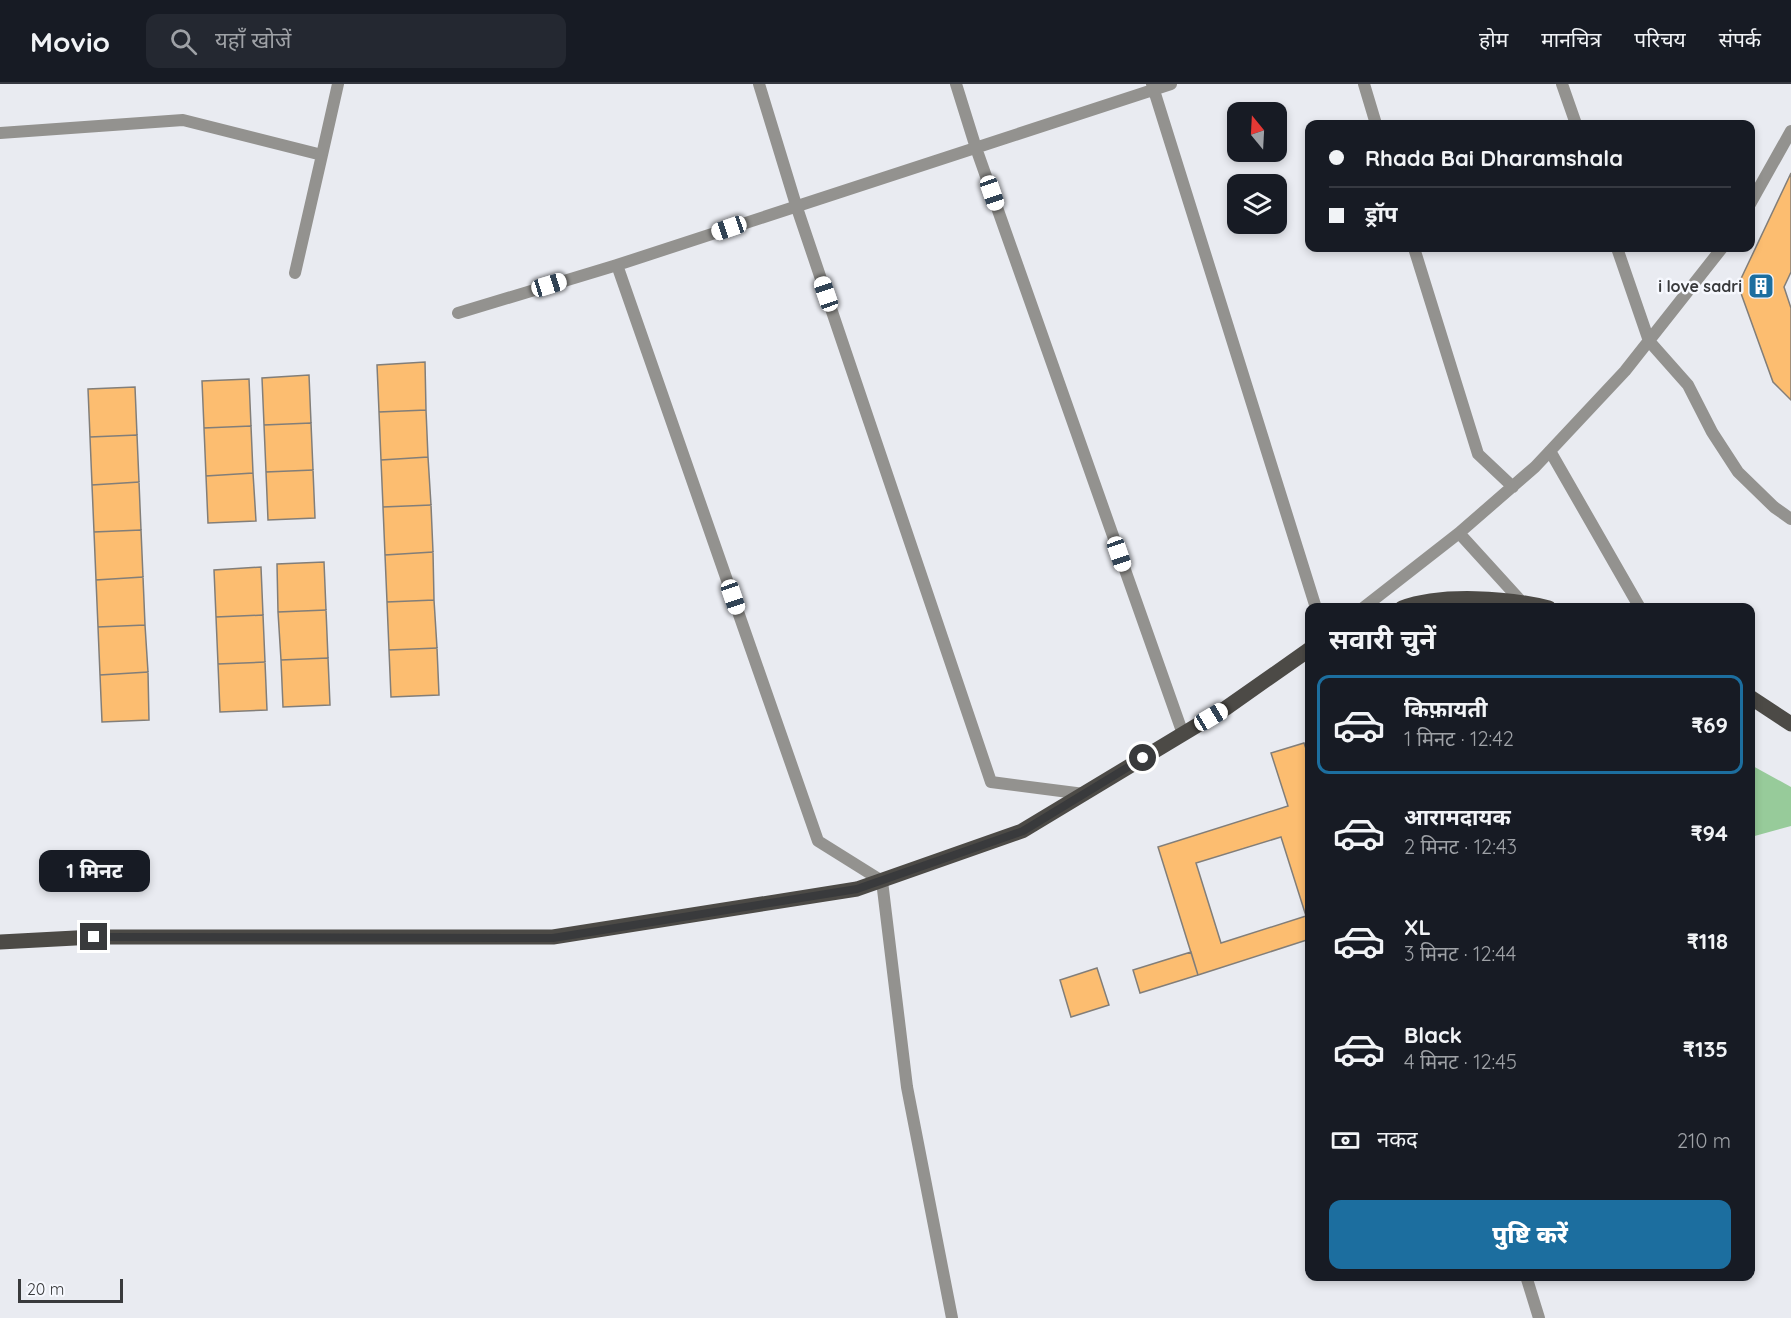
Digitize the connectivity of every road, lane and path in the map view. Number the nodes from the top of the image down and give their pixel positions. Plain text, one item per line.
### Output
1 (338, 84) edge
2 (759, 84) edge
3 (956, 84) edge
4 (1172, 84) edge
5 (1364, 84) edge
6 (1562, 84) edge
7 (1153, 87) edge
8 (1375, 120) edge
9 (1575, 120) edge
10 (1791, 131) edge
11 (0, 133) edge
12 (976, 148) junction
13 (322, 155) junction
14 (1755, 195) edge
15 (796, 205) junction
16 (1415, 252) edge
17 (1618, 252) edge
18 (1719, 252) edge
19 (617, 265) junction
20 (295, 273) dead end
21 (458, 313) dead end
22 (1649, 341) junction
23 (1550, 451) junction
24 (1513, 487) junction
25 (1791, 519) edge
26 (1459, 533) junction
27 (1520, 600) junction
28 (1314, 603) edge
29 (1369, 603) edge
30 (1414, 603) edge
31 (1531, 603) edge
32 (1637, 603) edge
33 (1305, 653) edge
34 (1755, 700) edge
35 (1791, 724) edge
36 (1183, 734) junction
37 (1084, 794) junction
38 (882, 881) junction
39 (0, 942) edge
40 (1528, 1281) edge
41 (952, 1318) edge
42 (1539, 1318) edge

1 - 13 street
2 - 15 street
3 - 12 street
4 - 7 street
5 - 8 street
6 - 9 street
7 - 12 street
7 - 28 street
10 - 14 street
11 - 13 street
12 - 15 street
12 - 36 street
13 - 20 street
15 - 19 street
15 - 37 street
16 - 24 street
17 - 22 street
18 - 22 street
19 - 21 street
19 - 38 street
22 - 23 street
22 - 25 street
23 - 24 street
23 - 32 street
24 - 26 street
26 - 27 street
26 - 29 street
27 - 30 main road
27 - 31 main road
33 - 36 main road
34 - 35 main road
36 - 37 main road
37 - 38 main road
38 - 39 main road
38 - 41 street
40 - 42 street

